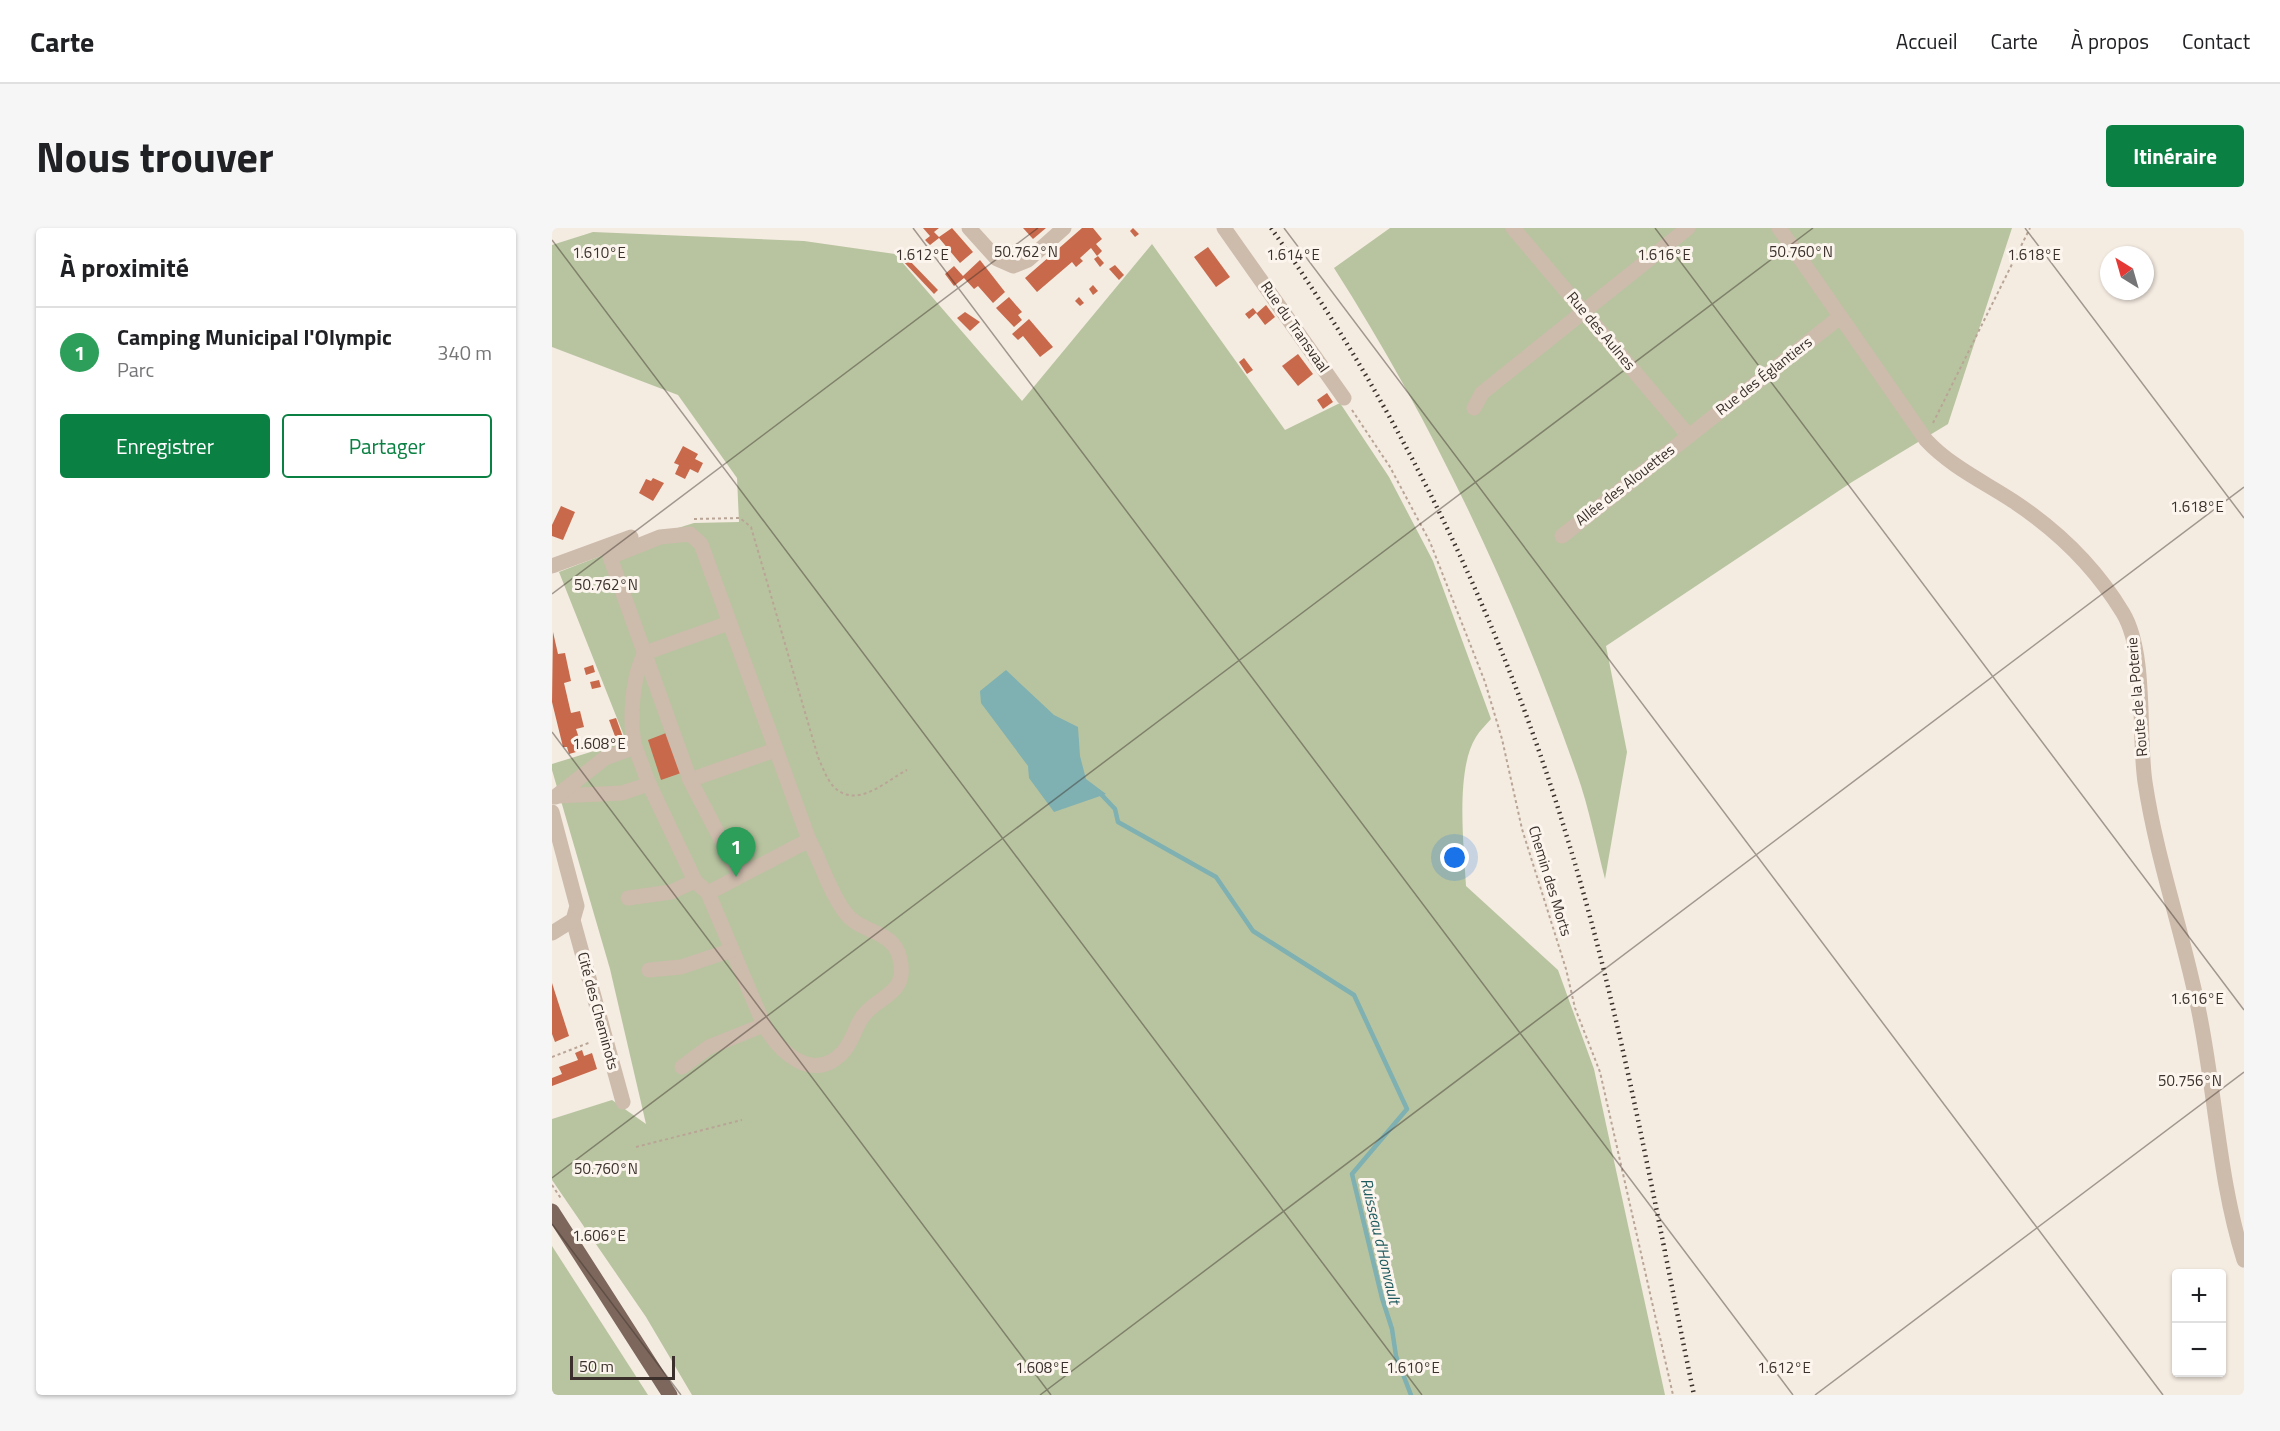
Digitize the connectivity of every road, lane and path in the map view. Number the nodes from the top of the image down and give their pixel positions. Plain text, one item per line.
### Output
1 (969, 228) edge
2 (1064, 228) edge
3 (1224, 228) edge
4 (1513, 228) edge
5 (1689, 228) edge
6 (1779, 228) edge
7 (2030, 228) edge
8 (1584, 312) junction
9 (1840, 317) junction
10 (1344, 398) joint
11 (1474, 408) dead end
12 (1688, 435) junction
13 (1926, 440) junction
14 (680, 522) joint
15 (1562, 536) dead end
16 (552, 566) edge
17 (729, 623) junction
18 (645, 653) junction
19 (635, 747) junction
20 (775, 750) junction
21 (907, 770) dead end
22 (690, 780) junction
23 (649, 784) junction
24 (555, 796) edge
25 (552, 812) edge
26 (809, 840) junction
27 (740, 876) junction
28 (695, 881) junction
29 (708, 893) junction
30 (628, 898) dead end
31 (573, 920) junction
32 (552, 933) edge
33 (732, 950) junction
34 (649, 970) dead end
35 (764, 1025) junction
36 (605, 1037) junction
37 (552, 1057) edge
38 (682, 1067) dead end
39 (623, 1102) dead end
40 (742, 1120) dead end
41 (636, 1147) dead end
42 (552, 1211) edge
43 (2244, 1260) edge
44 (670, 1395) edge
45 (1673, 1395) edge

1 - 2 street
3 - 10 street, Rue du Transvaal
4 - 8 street, Rue des Aulnes
5 - 8 street
6 - 9 street, Route de la Poterie
7 - 13 path
8 - 11 street
8 - 12 street, Rue des Aulnes
9 - 12 street, Rue des Églantiers
9 - 13 street, Route de la Poterie
10 - 45 path, Chemin des Morts
12 - 15 street, Allée des Alouettes
13 - 43 street, Route de la Poterie
14 - 16 street
14 - 21 path
17 - 18 street
17 - 18 street
17 - 20 street
18 - 19 street
18 - 22 street
19 - 23 street
19 - 24 street
20 - 22 street
20 - 26 street
22 - 27 street
23 - 24 street
23 - 28 street
25 - 31 street, Cité des Cheminots
26 - 27 street
26 - 35 street
27 - 29 street
28 - 29 street
28 - 30 street
29 - 33 street
31 - 32 street
31 - 36 street, Cité des Cheminots
33 - 34 street
33 - 35 street
35 - 38 street
36 - 37 path
36 - 39 street, Cité des Cheminots
40 - 41 path
42 - 44 main road

